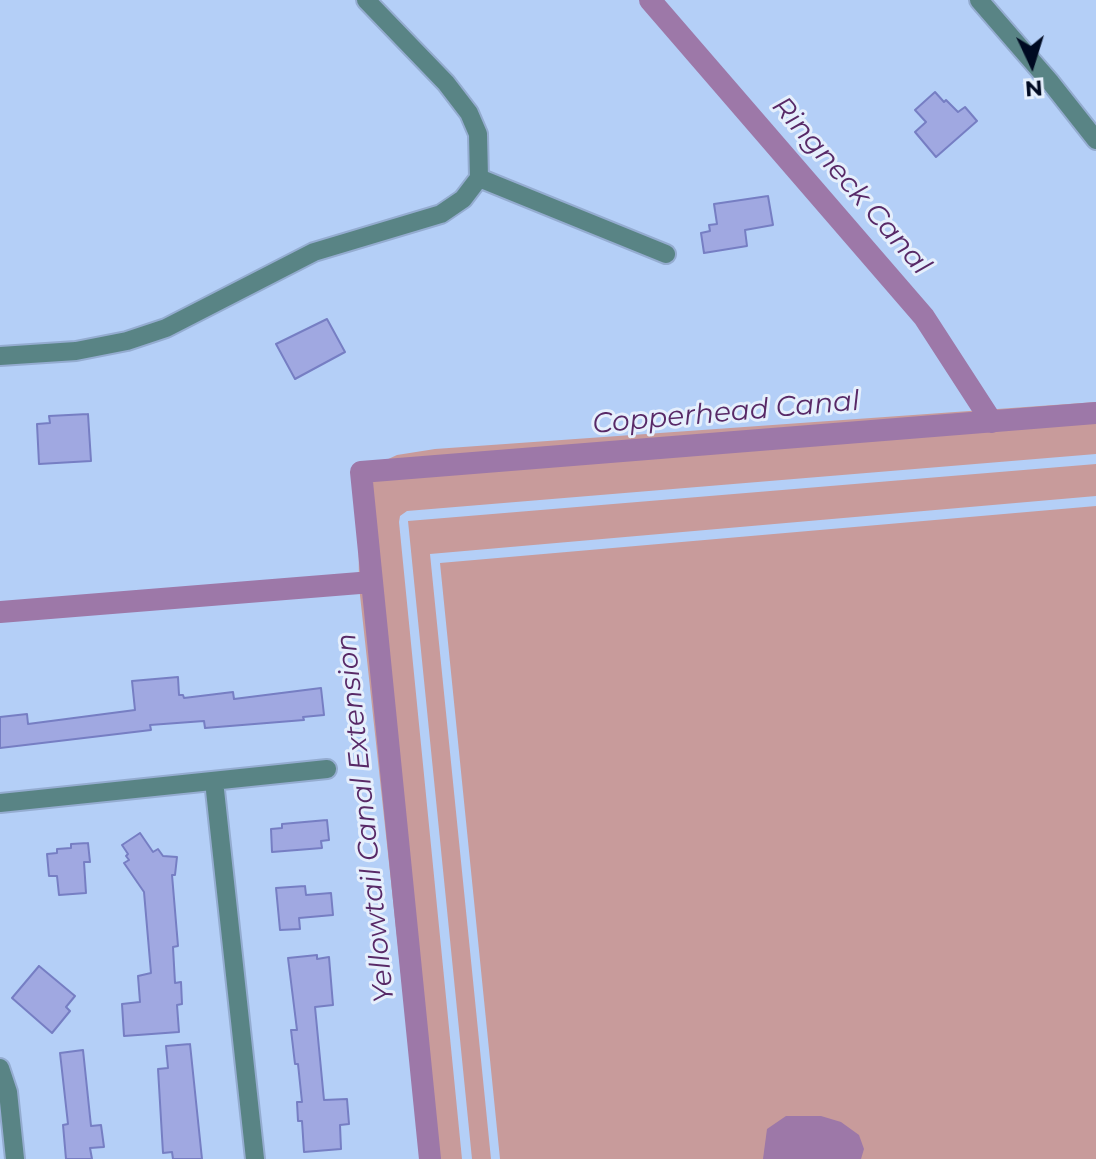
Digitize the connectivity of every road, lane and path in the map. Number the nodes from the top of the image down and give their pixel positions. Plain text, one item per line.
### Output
1 (366, 0) edge
2 (979, 0) edge
3 (1096, 140) edge
4 (479, 178) junction
5 (666, 254) dead end
6 (0, 356) edge
7 (327, 769) dead end
8 (214, 781) junction
9 (0, 803) edge
10 (0, 1068) edge
11 (15, 1159) edge
12 (255, 1159) edge

1 - 4 street
2 - 3 street
4 - 5 street
4 - 6 street
7 - 8 street
8 - 9 street
8 - 12 street
10 - 11 street

